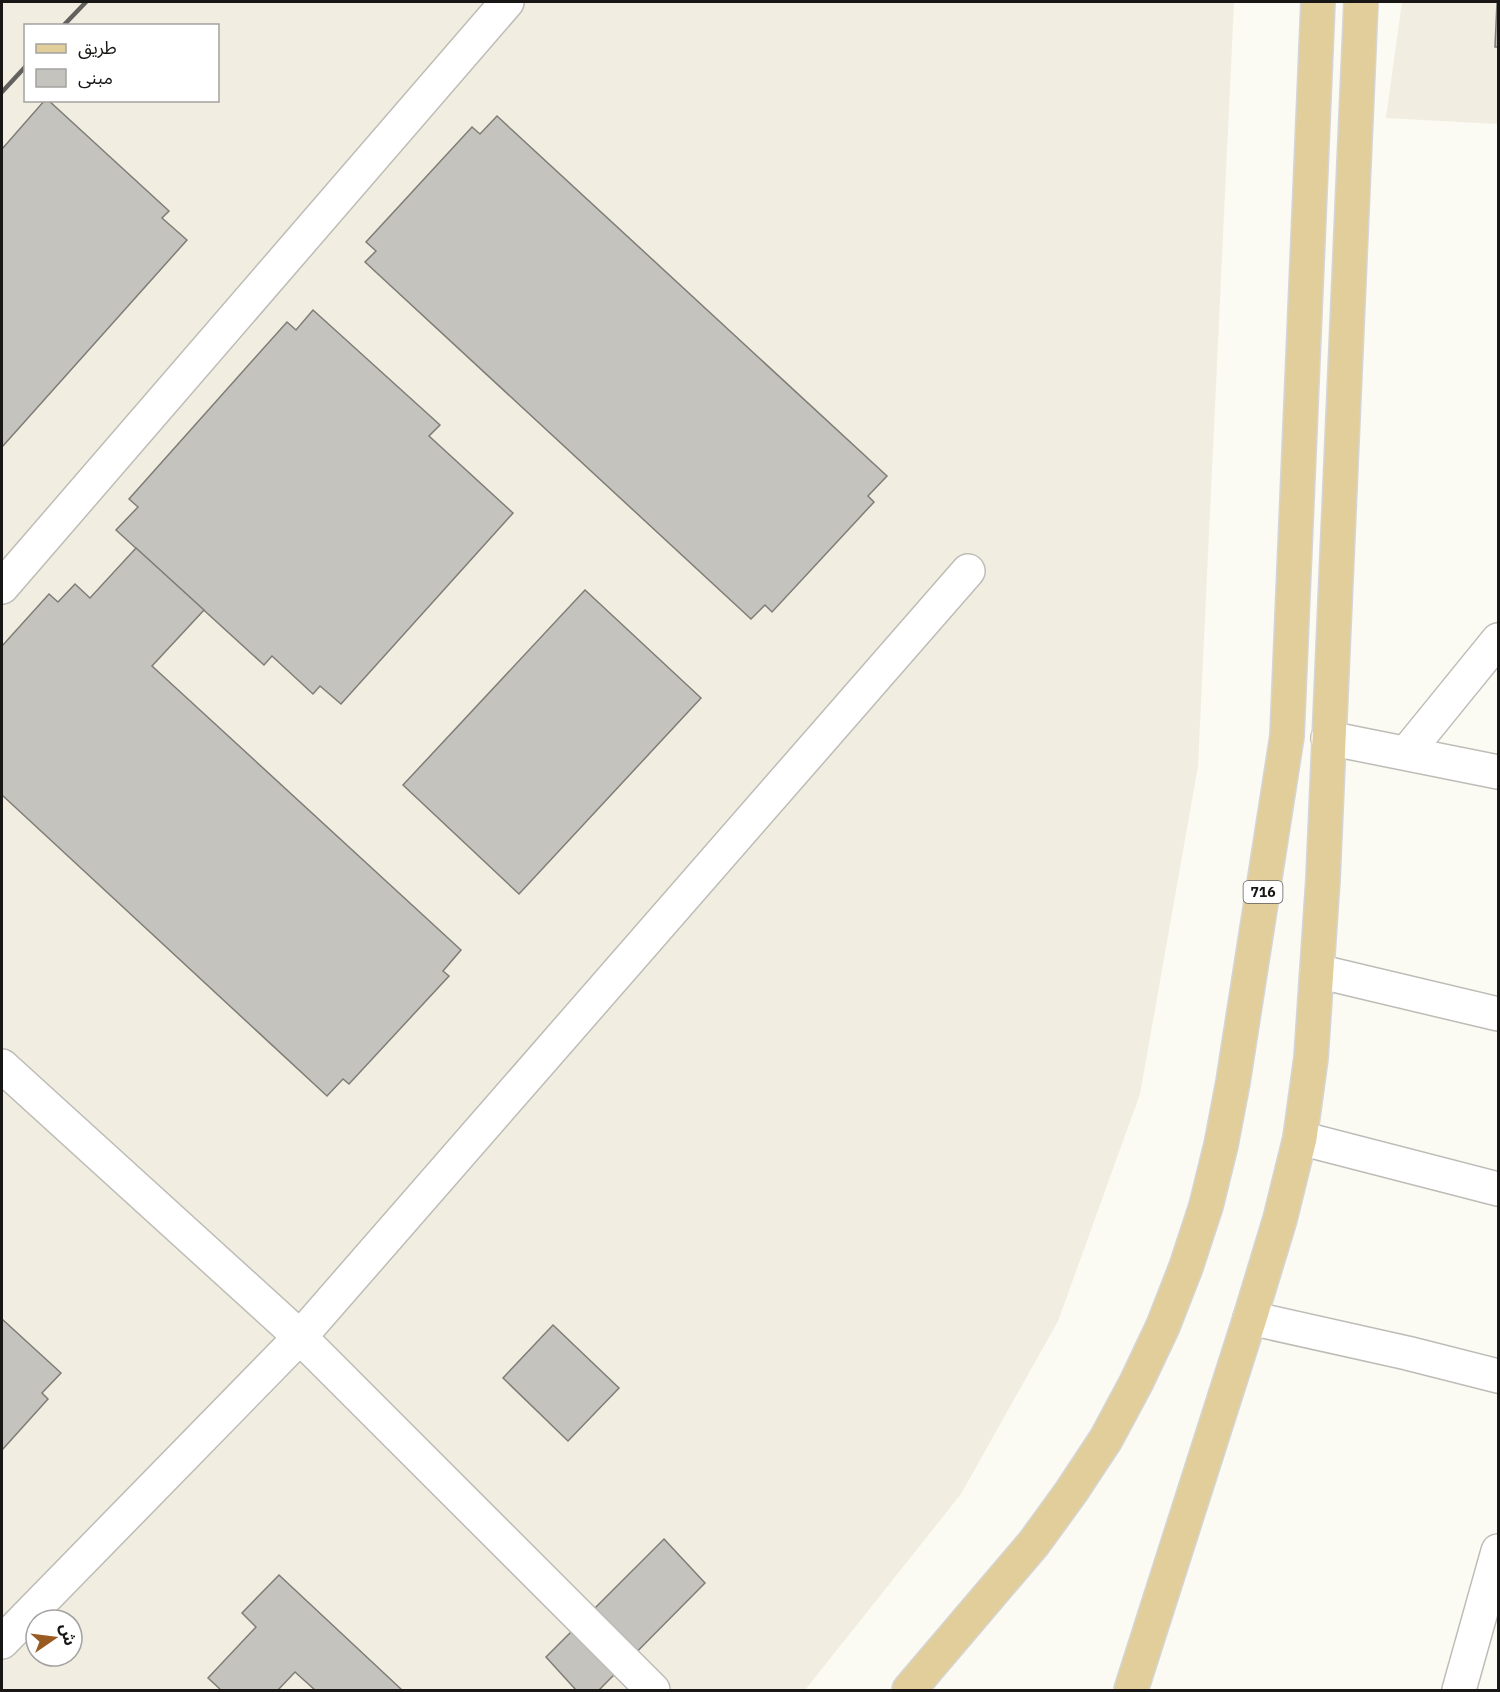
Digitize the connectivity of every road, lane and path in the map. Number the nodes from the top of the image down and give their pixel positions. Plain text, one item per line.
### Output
1 (507, 2) edge
2 (1318, 2) edge
3 (1361, 2) edge
4 (968, 571) dead end
5 (2, 587) edge
6 (1498, 640) edge
7 (1328, 738) junction
8 (1407, 752) junction
9 (1498, 772) edge
10 (1317, 971) junction
11 (1498, 1014) edge
12 (2, 1066) edge
13 (1300, 1138) junction
14 (1498, 1189) edge
15 (1250, 1318) junction
16 (300, 1337) junction
17 (1498, 1376) edge
18 (1498, 1551) edge
19 (2, 1642) edge
20 (653, 1690) edge
21 (909, 1690) edge
22 (1131, 1690) edge
23 (1459, 1690) edge

1 - 5 street
2 - 21 main road, 716
3 - 7 main road
4 - 16 street
6 - 8 street
7 - 8 street
7 - 10 main road
8 - 9 street
10 - 11 street
10 - 13 main road
12 - 16 street
13 - 14 street
13 - 15 main road
15 - 17 street
15 - 22 main road
16 - 19 street
16 - 20 street
18 - 23 street

